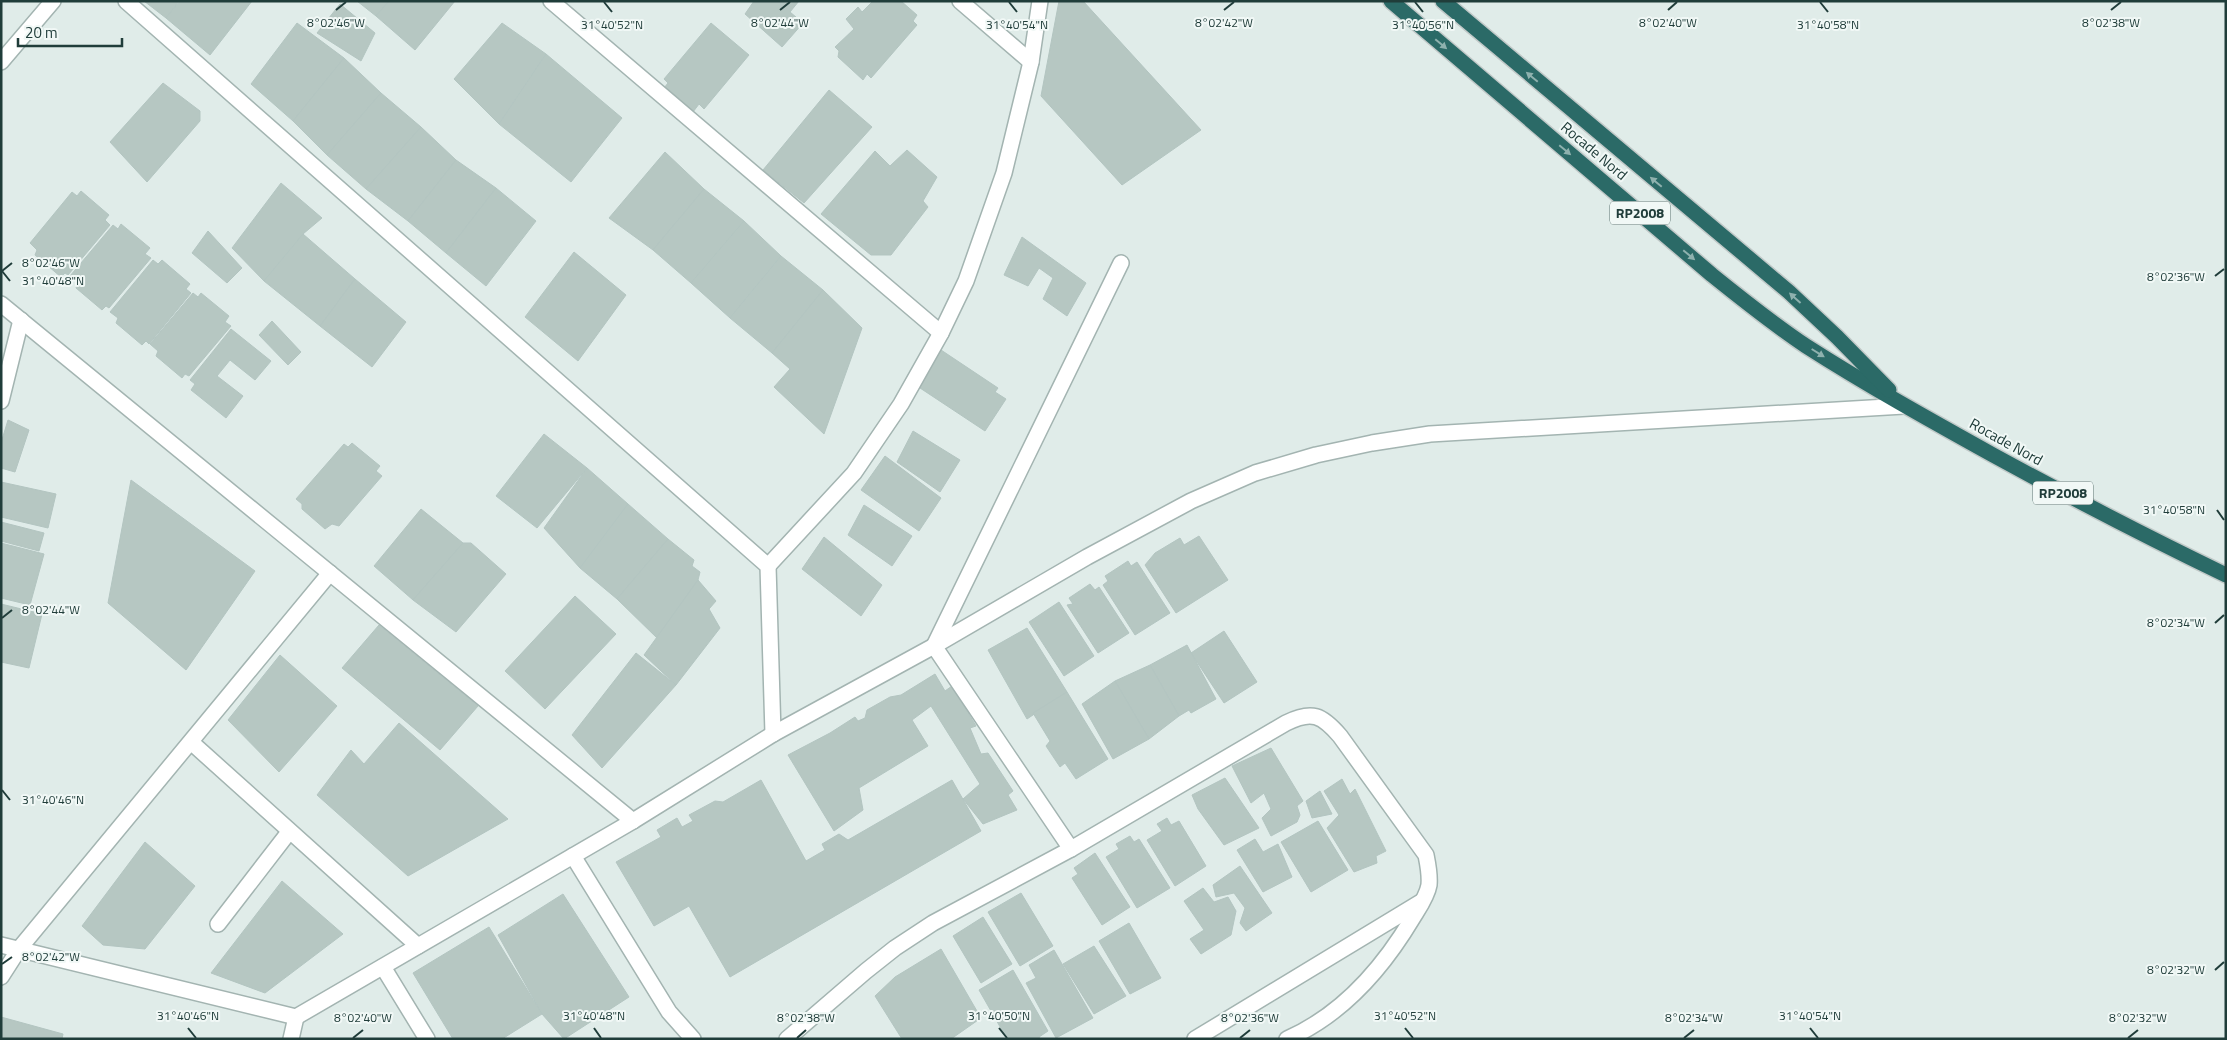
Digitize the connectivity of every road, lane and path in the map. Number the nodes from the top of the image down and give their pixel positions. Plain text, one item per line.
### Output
1 (53, 1) edge
2 (126, 1) edge
3 (550, 1) edge
4 (960, 1) edge
5 (1040, 1) edge
6 (1391, 1) edge
7 (1443, 1) edge
8 (1, 62) edge
9 (1031, 62) junction
10 (1121, 263) dead end
11 (1, 304) edge
12 (21, 320) junction
13 (941, 333) junction
14 (1, 401) edge
15 (1904, 406) junction
16 (768, 566) junction
17 (330, 573) junction
18 (2226, 575) edge
19 (934, 646) junction
20 (773, 734) junction
21 (191, 742) junction
22 (633, 822) junction
23 (289, 832) junction
24 (1071, 849) junction
25 (574, 856) junction
26 (1422, 902) junction
27 (218, 924) dead end
28 (1, 944) edge
29 (418, 946) junction
30 (19, 949) junction
31 (383, 967) junction
32 (1, 977) edge
33 (296, 1017) junction
34 (291, 1039) edge
35 (427, 1039) edge
36 (693, 1039) edge
37 (787, 1039) edge
38 (1195, 1039) edge
39 (1287, 1039) edge

1 - 8 street
2 - 16 street
3 - 13 street
4 - 9 street
5 - 9 street
6 -> 15 highway, Rocade Nord / RP2008
15 -> 7 highway, Rocade Nord / RP2008
9 - 13 street
10 - 19 street
11 - 12 street
12 - 14 street
12 - 17 street
13 - 16 street
15 - 18 highway, Rocade Nord / RP2008
15 - 19 street
16 - 20 street
17 - 21 street
17 - 22 street
19 - 20 street
19 - 24 street
20 - 22 street
21 - 23 street
21 - 30 street
22 - 25 street
23 - 27 street
23 - 29 street
24 - 26 street
24 - 37 street
25 - 29 street
25 - 36 street
26 - 38 street
26 - 39 street
28 - 30 street
29 - 31 street
30 - 32 street
30 - 33 street
31 - 33 street
31 - 35 street
33 - 34 street

